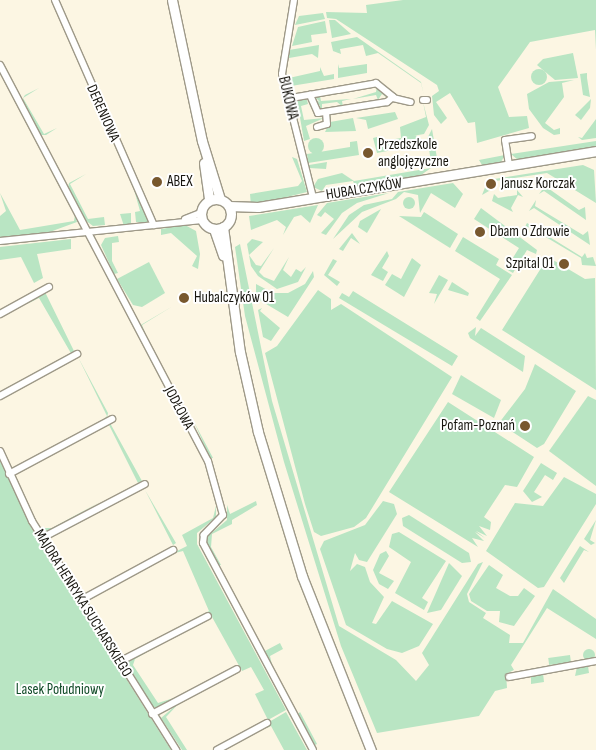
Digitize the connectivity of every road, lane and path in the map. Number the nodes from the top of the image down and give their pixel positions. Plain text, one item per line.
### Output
1 (55, 0) edge
2 (172, 0) edge
3 (294, 0) edge
4 (0, 64) edge
5 (310, 95) junction
6 (393, 98) junction
7 (287, 99) junction
8 (411, 102) dead end
9 (326, 112) junction
10 (317, 127) dead end
11 (532, 136) dead end
12 (202, 141) junction
13 (596, 151) edge
14 (510, 165) junction
15 (314, 197) junction
16 (220, 199) junction
17 (209, 200) junction
18 (228, 206) junction
19 (250, 208) junction
20 (201, 216) junction
21 (231, 217) junction
22 (154, 225) junction
23 (219, 228) junction
24 (88, 233) junction
25 (0, 241) edge
26 (49, 287) dead end
27 (0, 314) edge
28 (78, 354) dead end
29 (0, 396) edge
30 (112, 419) dead end
31 (0, 451) edge
32 (8, 474) junction
33 (146, 484) dead end
34 (42, 538) junction
35 (173, 550) dead end
36 (81, 600) junction
37 (208, 616) dead end
38 (596, 661) edge
39 (120, 662) junction
40 (237, 669) dead end
41 (509, 677) dead end
42 (152, 714) junction
43 (267, 723) dead end
44 (364, 736) junction
45 (176, 750) edge
46 (216, 750) edge
47 (312, 750) edge
48 (366, 750) edge
49 (371, 750) edge

1 - 22 street, DERENIOWA
2 - 12 main road
3 - 7 street, BUKOWA
4 - 24 street, JODŁOWA
5 - 6 street
5 - 7 street
5 - 9 street
6 - 8 street
6 - 9 street
7 - 15 street, BUKOWA
9 - 10 street
11 - 14 street
12 - 16 main road
12 - 17 main road
13 - 14 main road, HUBALCZYKÓW
14 - 15 main road, HUBALCZYKÓW
15 - 19 main road, HUBALCZYKÓW
16 - 17 main road
16 - 18 main road
17 - 20 main road
18 - 19 main road, HUBALCZYKÓW
18 - 21 main road
19 - 21 main road, HUBALCZYKÓW
20 - 22 street
20 - 23 main road
21 - 23 main road
22 - 24 street
23 - 44 main road
24 - 25 street
24 - 47 street, JODŁOWA
26 - 27 street
28 - 29 street
30 - 32 street
31 - 32 street, MAJORA HENRYKA SUCHARSKIEGO
32 - 34 street, MAJORA HENRYKA SUCHARSKIEGO
33 - 34 street
34 - 36 street, MAJORA HENRYKA SUCHARSKIEGO
35 - 36 street
36 - 39 street, MAJORA HENRYKA SUCHARSKIEGO
37 - 39 street
38 - 41 street
39 - 42 street, MAJORA HENRYKA SUCHARSKIEGO
40 - 42 street
42 - 45 street, MAJORA HENRYKA SUCHARSKIEGO
43 - 46 street
44 - 48 main road
44 - 49 main road

